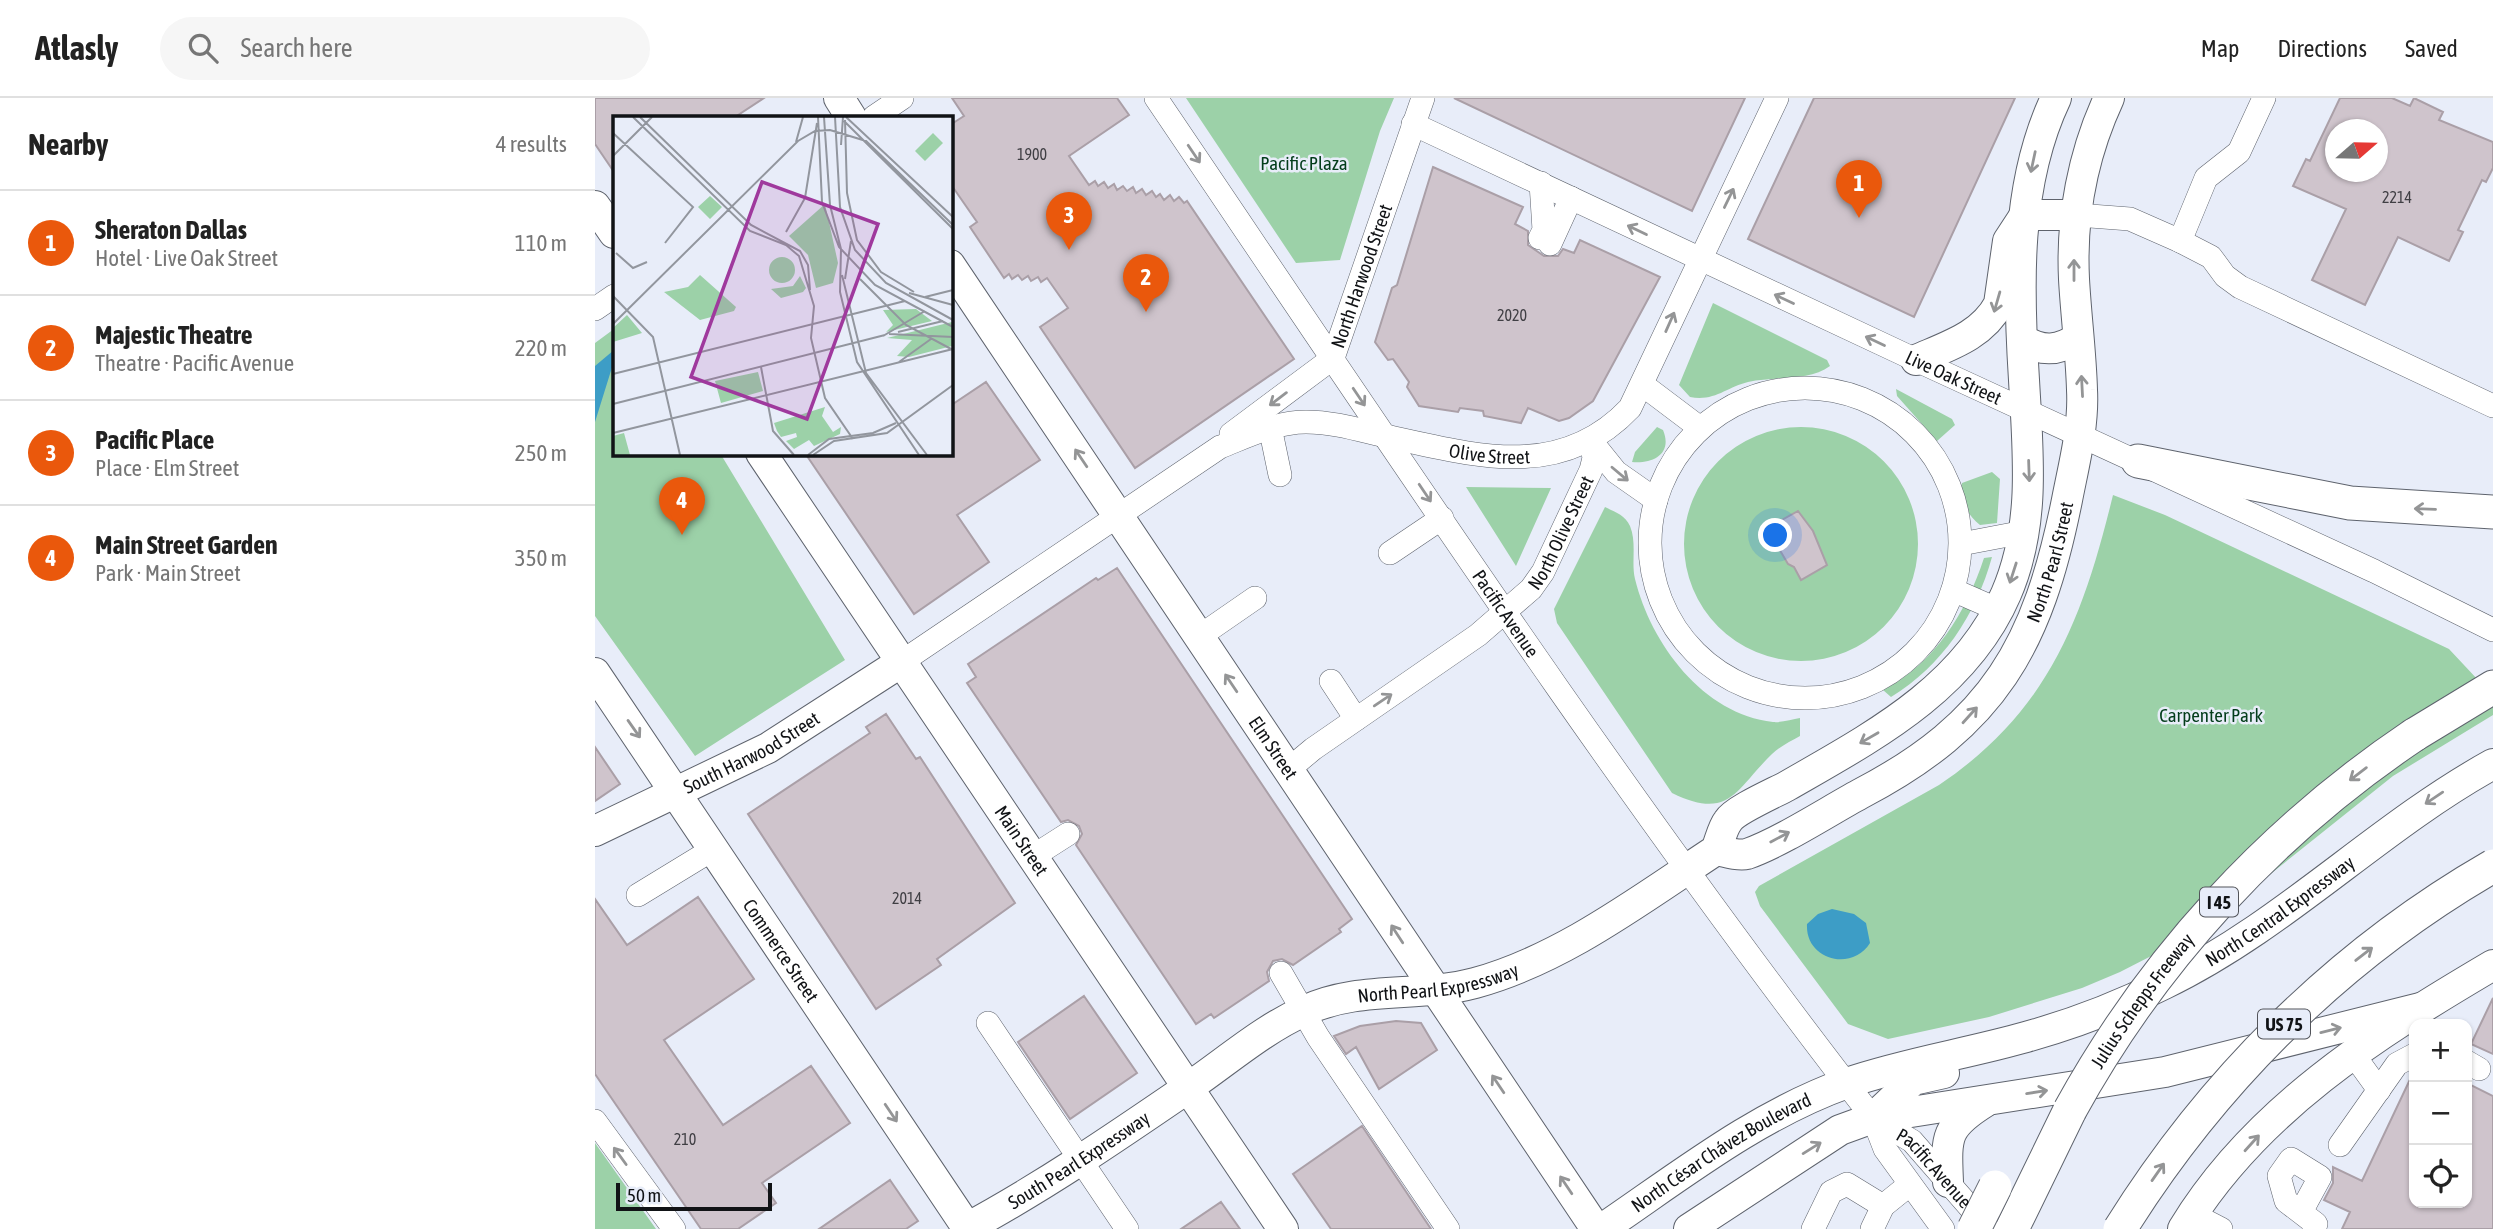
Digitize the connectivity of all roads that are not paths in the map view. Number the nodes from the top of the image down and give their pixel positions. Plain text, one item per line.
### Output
1 (839, 98) edge
2 (902, 98) edge
3 (1156, 98) edge
4 (1423, 98) edge
5 (1777, 98) edge
6 (2056, 98) edge
7 (2109, 98) edge
8 (2264, 98) edge
9 (850, 116) edge
10 (875, 116) edge
11 (1413, 124) junction
12 (1541, 183) junction
13 (1571, 198) junction
14 (595, 206) edge
15 (2025, 215) junction
16 (2077, 215) junction
17 (613, 232) edge
18 (2180, 241) junction
19 (1699, 259) junction
20 (952, 268) edge
21 (613, 297) edge
22 (595, 309) edge
23 (2078, 338) junction
24 (2023, 340) junction
25 (1333, 358) junction
26 (1916, 360) junction
27 (1643, 385) junction
28 (2493, 406) edge
29 (2026, 410) junction
30 (1271, 427) junction
31 (1700, 428) junction
32 (2079, 434) junction
33 (1386, 436) junction
34 (1591, 441) junction
35 (1220, 447) junction
36 (762, 455) edge
37 (2139, 461) junction
38 (1280, 475) dead end
39 (1656, 500) junction
40 (2493, 512) edge
41 (1119, 515) junction
42 (1442, 518) junction
43 (2024, 532) junction
44 (1961, 544) junction
45 (1390, 553) dead end
46 (1953, 590) junction
47 (1255, 598) dead end
48 (1506, 613) junction
49 (1997, 613) junction
50 (2493, 630) edge
51 (1200, 636) junction
52 (900, 663) junction
53 (595, 673) edge
54 (1331, 681) dead end
55 (2493, 687) edge
56 (2493, 705) edge
57 (1356, 719) junction
58 (2414, 735) junction
59 (2493, 764) edge
60 (1289, 769) junction
61 (677, 792) junction
62 (595, 831) edge
63 (1068, 834) dead end
64 (715, 848) junction
65 (1716, 850) junction
66 (1032, 857) junction
67 (2493, 866) edge
68 (1686, 870) junction
69 (638, 895) dead end
70 (2493, 965) edge
71 (1280, 973) dead end
72 (1434, 991) junction
73 (1303, 1011) junction
74 (2415, 1019) edge
75 (2409, 1022) edge
76 (988, 1023) dead end
77 (2409, 1023) edge
78 (2050, 1029) junction
79 (2353, 1054) junction
80 (2409, 1058) edge
81 (1846, 1084) junction
82 (1189, 1087) junction
83 (2379, 1090) junction
84 (1989, 1100) junction
85 (1873, 1118) junction
86 (595, 1121) edge
87 (2340, 1145) dead end
88 (2049, 1150) junction
89 (1079, 1161) junction
90 (1948, 1182) junction
91 (1909, 1185) junction
92 (1883, 1206) junction
93 (2187, 1221) edge
94 (674, 1229) edge
95 (967, 1229) edge
96 (1127, 1229) edge
97 (1283, 1229) edge
98 (1448, 1229) edge
99 (1599, 1229) edge
100 (1689, 1229) edge
101 (1813, 1229) edge
102 (1872, 1229) edge
103 (1943, 1229) edge
104 (1974, 1229) edge
105 (1989, 1229) edge
106 (2012, 1229) edge
107 (2120, 1229) edge
108 (2221, 1229) edge

1 - 9 main road
2 - 10 street
3 -> 25 street, Pacific Avenue
4 - 11 street, North Harwood Street
19 -> 5 street
6 -> 15 main road, North Pearl Street
7 - 16 main road, North Pearl Street
8 - 18 street
11 - 12 street, Live Oak Street
11 - 25 street, North Harwood Street
12 - 13 street, Live Oak Street
12 - 13 street
19 -> 13 street, Live Oak Street
14 - 17 main road
15 - 16 main road
15 - 24 main road, North Pearl Street
15 -> 26 main road
16 - 18 street
23 -> 16 main road, North Pearl Street
18 - 28 street
26 -> 19 street, Live Oak Street
27 -> 19 street
41 -> 20 main road, Elm Street
21 - 22 street
23 - 24 main road
32 -> 23 main road, North Pearl Street
24 - 29 main road, North Pearl Street
25 -> 33 street, Pacific Avenue
25 -> 35 street, North Harwood Street
26 - 29 street, Live Oak Street
27 - 31 street
27 - 34 street
29 - 32 street, Live Oak Street
29 -> 43 main road, North Pearl Street
30 - 33 street, North Harwood Street
30 - 35 street, North Harwood Street
30 - 38 street
31 - 39 street
31 - 44 street
32 - 37 street, Live Oak Street
65 -> 32 main road, North Pearl Street
33 - 34 street, Olive Street
33 -> 42 street, Pacific Avenue
34 -> 39 street
34 - 48 street, North Olive Street
35 - 41 street, North Harwood Street
36 - 52 main road, Main Street
40 -> 37 highway
37 - 50 street, Live Oak Street
39 - 46 street
41 - 51 main road, Elm Street
41 - 52 street, North Harwood Street
42 - 45 street
42 - 48 street, Pacific Avenue
43 - 44 street
43 -> 49 main road, North Pearl Street
44 - 46 street
46 - 49 street
47 - 51 street
57 -> 48 street, North Olive Street
48 - 68 street, Pacific Avenue
49 -> 65 main road, North Pearl Street
60 -> 51 main road, Elm Street
52 - 61 main road, South Harwood Street
52 - 66 main road, Main Street
53 -> 61 main road, Commerce Street
54 - 57 street
55 - 58 highway, Julius Schepps Freeway / I 45
56 - 58 highway
57 - 60 street, North Olive Street
58 -> 88 highway, Julius Schepps Freeway / I 45, bridge
59 -> 78 main road, North Central Expressway
72 -> 60 main road, Elm Street
61 - 62 main road, South Harwood Street
61 - 64 main road, Commerce Street
63 - 66 street
64 - 69 street
64 -> 95 main road, Commerce Street
65 - 68 main road
66 - 82 main road, Main Street
107 -> 67 highway, US 75, bridge
68 - 72 main road, North Pearl Expressway
68 - 81 street, Pacific Avenue
70 - 74 main road
71 - 73 street
72 - 73 main road, North Pearl Expressway
99 -> 72 main road, Elm Street
73 - 82 main road, North Pearl Expressway
73 - 98 street
84 -> 75 main road
76 - 89 street
77 - 79 main road
78 - 81 main road, North Central Expressway
78 - 85 main road
79 - 83 street
93 -> 79 main road
80 - 83 street
81 - 85 street, Pacific Avenue
81 - 99 main road, North César Chávez Boulevard
82 - 89 main road, South Pearl Expressway
82 - 97 main road, Main Street
83 - 87 street
84 - 85 main road
84 - 90 main road
85 - 90 street, Pacific Avenue
85 - 91 street, Pacific Avenue
100 -> 85 main road
94 -> 86 street
88 - 104 highway, bridge
88 - 106 highway, Julius Schepps Freeway / I 45
89 - 95 main road, South Pearl Expressway
89 - 96 street
90 - 105 street, Pacific Avenue
91 - 92 street
91 - 103 street, Pacific Avenue
92 - 101 street
92 - 102 street
93 - 108 street

